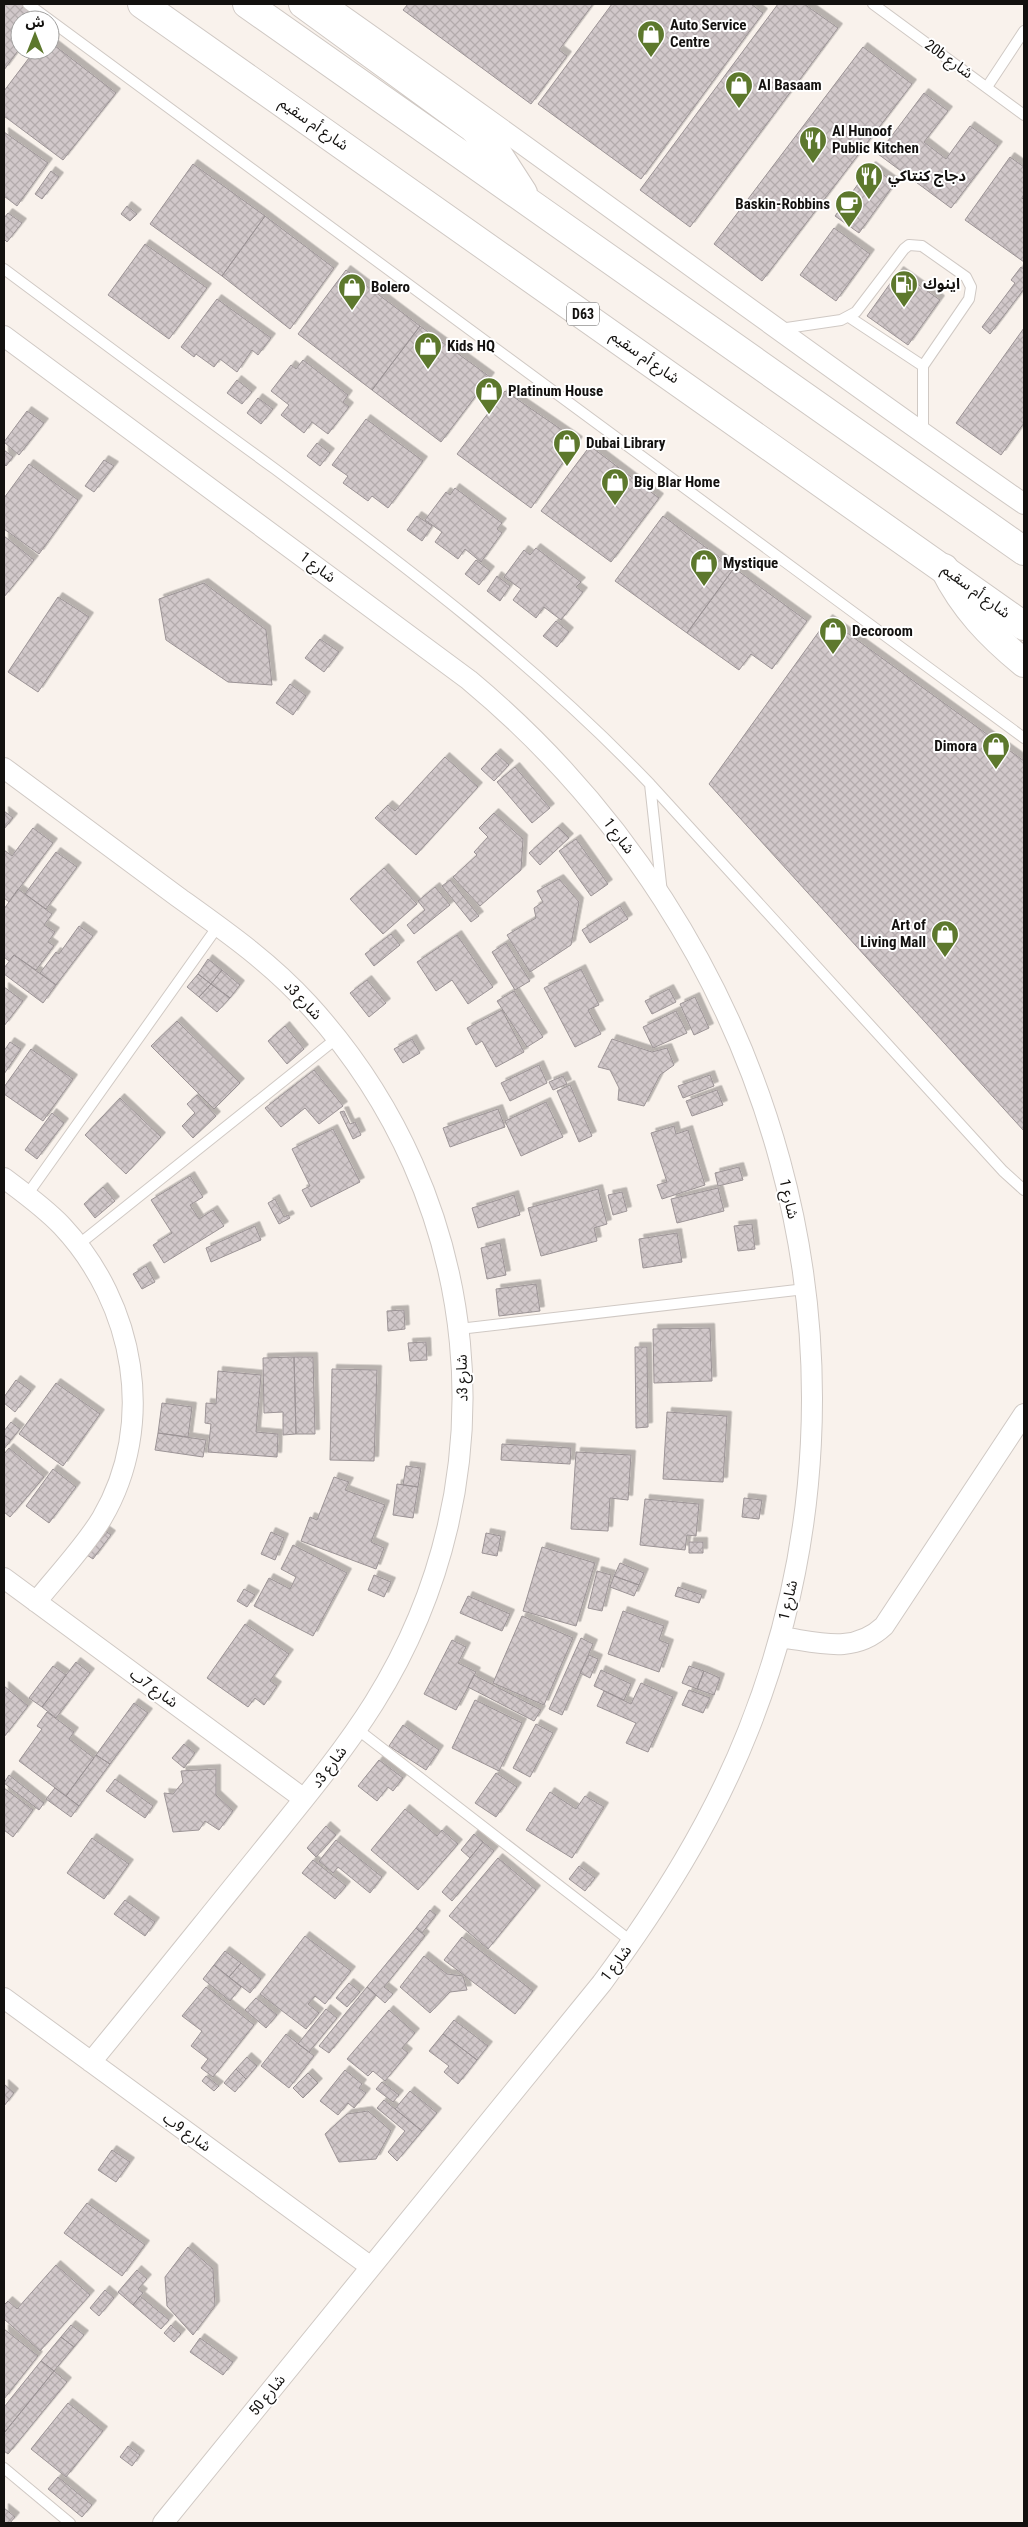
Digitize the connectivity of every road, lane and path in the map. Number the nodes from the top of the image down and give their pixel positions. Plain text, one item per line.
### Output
1 (28, 4) edge
2 (142, 4) edge
3 (247, 4) edge
4 (303, 4) edge
5 (326, 4) edge
6 (873, 4) edge
7 (1024, 31) edge
8 (987, 87) junction
9 (1024, 115) edge
10 (533, 206) junction
11 (4, 270) edge
12 (849, 317) junction
13 (780, 329) junction
14 (4, 336) edge
15 (923, 366) junction
16 (923, 433) junction
17 (1024, 504) edge
18 (1024, 550) edge
19 (944, 568) junction
20 (1024, 626) edge
21 (1024, 663) edge
22 (1024, 738) edge
23 (4, 768) edge
24 (650, 784) junction
25 (662, 896) junction
26 (218, 926) junction
27 (337, 1038) junction
28 (4, 1178) edge
29 (1024, 1190) edge
30 (27, 1195) junction
31 (78, 1245) junction
32 (805, 1290) junction
33 (459, 1329) junction
34 (1024, 1414) edge
35 (4, 1578) edge
36 (36, 1602) junction
37 (780, 1637) junction
38 (357, 1729) junction
39 (304, 1799) junction
40 (632, 1942) junction
41 (4, 1998) edge
42 (91, 2062) junction
43 (370, 2267) junction
44 (4, 2468) edge
45 (70, 2523) edge
46 (163, 2523) edge

1 - 22 lane
2 - 19 main road, شارع أم سقيم / D63
3 - 10 main road
4 - 10 main road
5 - 13 street
6 - 8 lane, 20b شارع
7 - 8 lane
8 - 9 lane, 20b شارع
10 - 18 main road
11 - 24 lane
12 - 13 lane
12 - 15 lane
12 - 15 lane
13 - 16 street
14 - 25 street, شارع 1
15 - 16 lane
16 - 17 street
19 - 20 main road, شارع أم سقيم / D63
19 - 21 main road
23 - 26 street, شارع 3د
24 - 25 lane
24 - 29 lane
25 - 32 street, شارع 1
26 - 27 street, شارع 3د
26 - 30 lane
27 - 31 lane
27 - 33 street, شارع 3د
28 - 30 street
30 - 31 street
31 - 36 street
32 - 33 lane
32 - 37 street, شارع 1
33 - 38 street, شارع 3د
34 - 37 street
35 - 36 street, شارع 7ب
36 - 39 street, شارع 7ب
37 - 40 street, شارع 1
38 - 39 street, شارع 3د
38 - 40 lane
39 - 42 street, شارع 3د
40 - 43 street, شارع 1
41 - 42 street, شارع 9ب
42 - 43 street, شارع 9ب
43 - 46 street, شارع 50
44 - 45 lane

